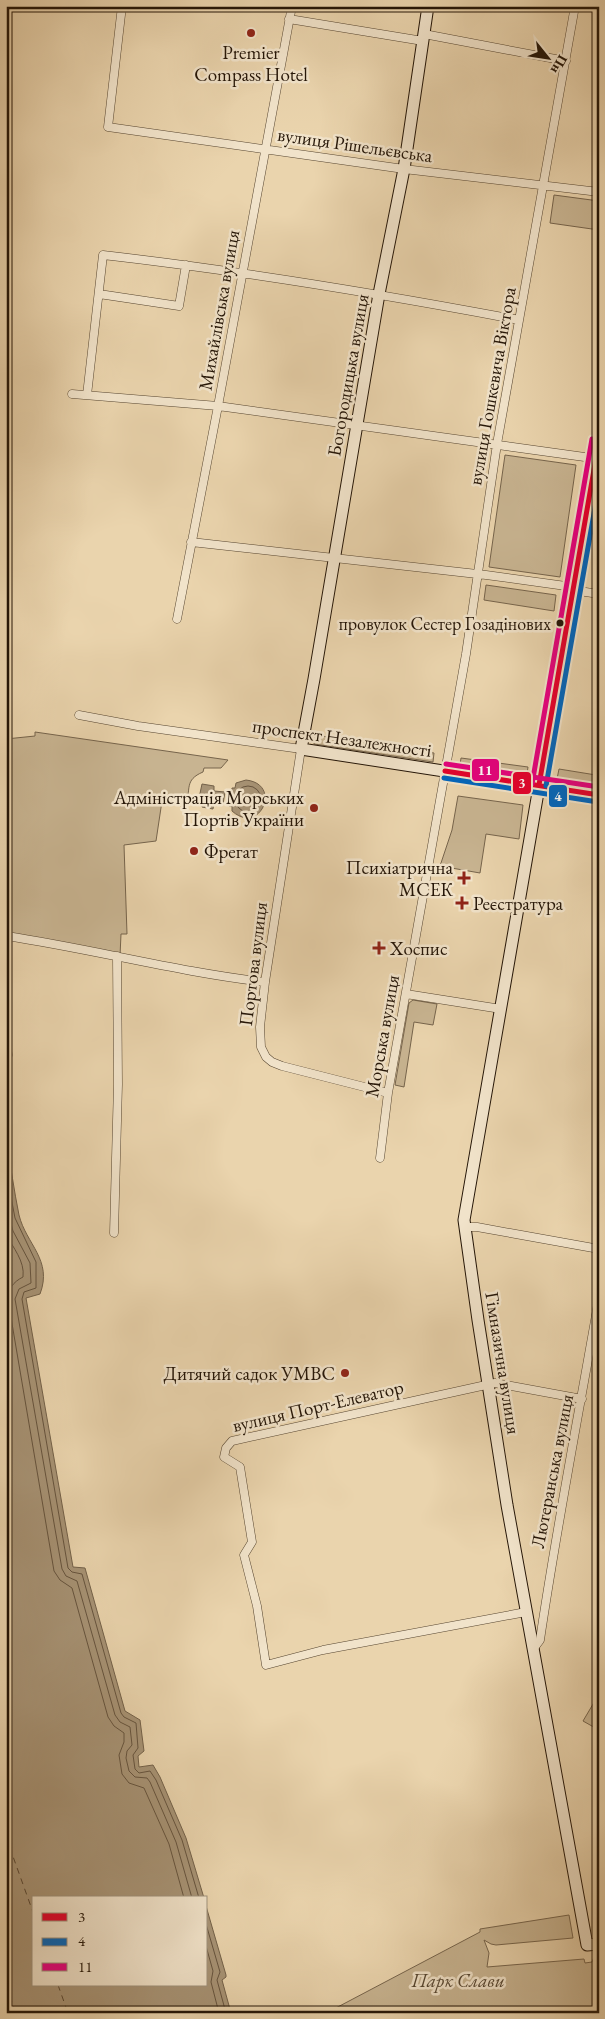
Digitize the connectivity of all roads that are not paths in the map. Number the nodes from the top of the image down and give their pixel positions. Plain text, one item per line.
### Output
1 (122, 6) edge
2 (292, 6) edge
3 (428, 6) edge
4 (575, 6) edge
5 (290, 19) junction
6 (423, 37) junction
7 (566, 60) junction
8 (266, 149) junction
9 (404, 169) junction
10 (544, 184) junction
11 (599, 192) edge
12 (186, 265) junction
13 (242, 273) junction
14 (98, 294) junction
15 (379, 294) junction
16 (520, 320) junction
17 (72, 394) dead end
18 (87, 395) junction
19 (218, 406) junction
20 (358, 425) junction
21 (599, 440) edge
22 (497, 444) junction
23 (597, 458) edge
24 (191, 542) junction
25 (334, 557) junction
26 (479, 574) junction
27 (572, 589) junction
28 (599, 594) edge
29 (177, 619) dead end
30 (80, 715) dead end
31 (301, 749) junction
32 (446, 771) junction
33 (539, 785) junction
34 (599, 795) edge
35 (6, 936) edge
36 (117, 956) junction
37 (265, 982) junction
38 (406, 994) junction
39 (500, 1010) junction
40 (6, 1040) edge
41 (8, 1055) dead end
42 (388, 1093) junction
43 (380, 1158) dead end
44 (465, 1227) junction
45 (114, 1233) dead end
46 (599, 1250) edge
47 (599, 1298) edge
48 (489, 1384) junction
49 (582, 1399) junction
50 (526, 1612) junction
51 (534, 1648) junction
52 (593, 1945) edge

1 - 8 street, вулиця Рішельєвська
2 - 5 street, Михайлівська вулиця
3 - 6 street, Богородицька вулиця
4 - 7 street, вулиця Гошкевича Віктора
5 - 6 street
5 - 8 street, Михайлівська вулиця
6 - 7 street
6 - 9 street, Богородицька вулиця
7 - 10 street, вулиця Гошкевича Віктора
8 - 9 street, вулиця Рішельєвська
8 - 13 street, Михайлівська вулиця
9 - 10 street, вулиця Рішельєвська
9 - 15 street, Богородицька вулиця
10 - 11 street, вулиця Рішельєвська
10 - 16 street, вулиця Гошкевича Віктора
12 - 13 street
12 - 14 street
12 - 14 street
13 - 15 street
13 - 19 street, Михайлівська вулиця
14 - 18 street
15 - 16 street
15 - 20 street, Богородицька вулиця
16 - 22 street, вулиця Гошкевича Віктора
17 - 18 street
18 - 19 street
19 - 20 street
19 - 24 street, Михайлівська вулиця
20 - 22 street
20 - 25 street, Богородицька вулиця
21 - 23 street, Гімназична вулиця
22 - 23 street
22 - 26 street, вулиця Гошкевича Віктора
23 - 27 street, Гімназична вулиця
24 - 25 street
24 - 29 street, Михайлівська вулиця
25 - 26 street
25 - 31 street, Богородицька вулиця
26 - 27 street
26 - 32 street, вулиця Гошкевича Віктора
27 - 28 street
27 - 33 street, Гімназична вулиця
30 - 31 street, проспект Незалежності
31 - 32 street, проспект Незалежності
31 - 37 street, Портова вулиця
32 - 33 street, проспект Незалежності
32 - 38 street, Морська вулиця
33 - 34 street, проспект Незалежності
33 - 39 street, Гімназична вулиця
35 - 36 street
36 - 37 street
36 - 45 street
37 - 42 street, Портова вулиця
38 - 39 street
38 - 42 street, Морська вулиця
39 - 44 street, Гімназична вулиця
40 - 41 street
42 - 43 street, Морська вулиця
44 - 46 street
44 - 48 street, Гімназична вулиця
47 - 49 street, Лютеранська вулиця
48 - 49 street, вулиця Порт-Елеватор
48 - 50 street, Гімназична вулиця
48 - 50 street, вулиця Порт-Елеватор
49 - 51 street, Лютеранська вулиця
50 - 51 street, Гімназична вулиця
51 - 52 street, Гімназична вулиця

